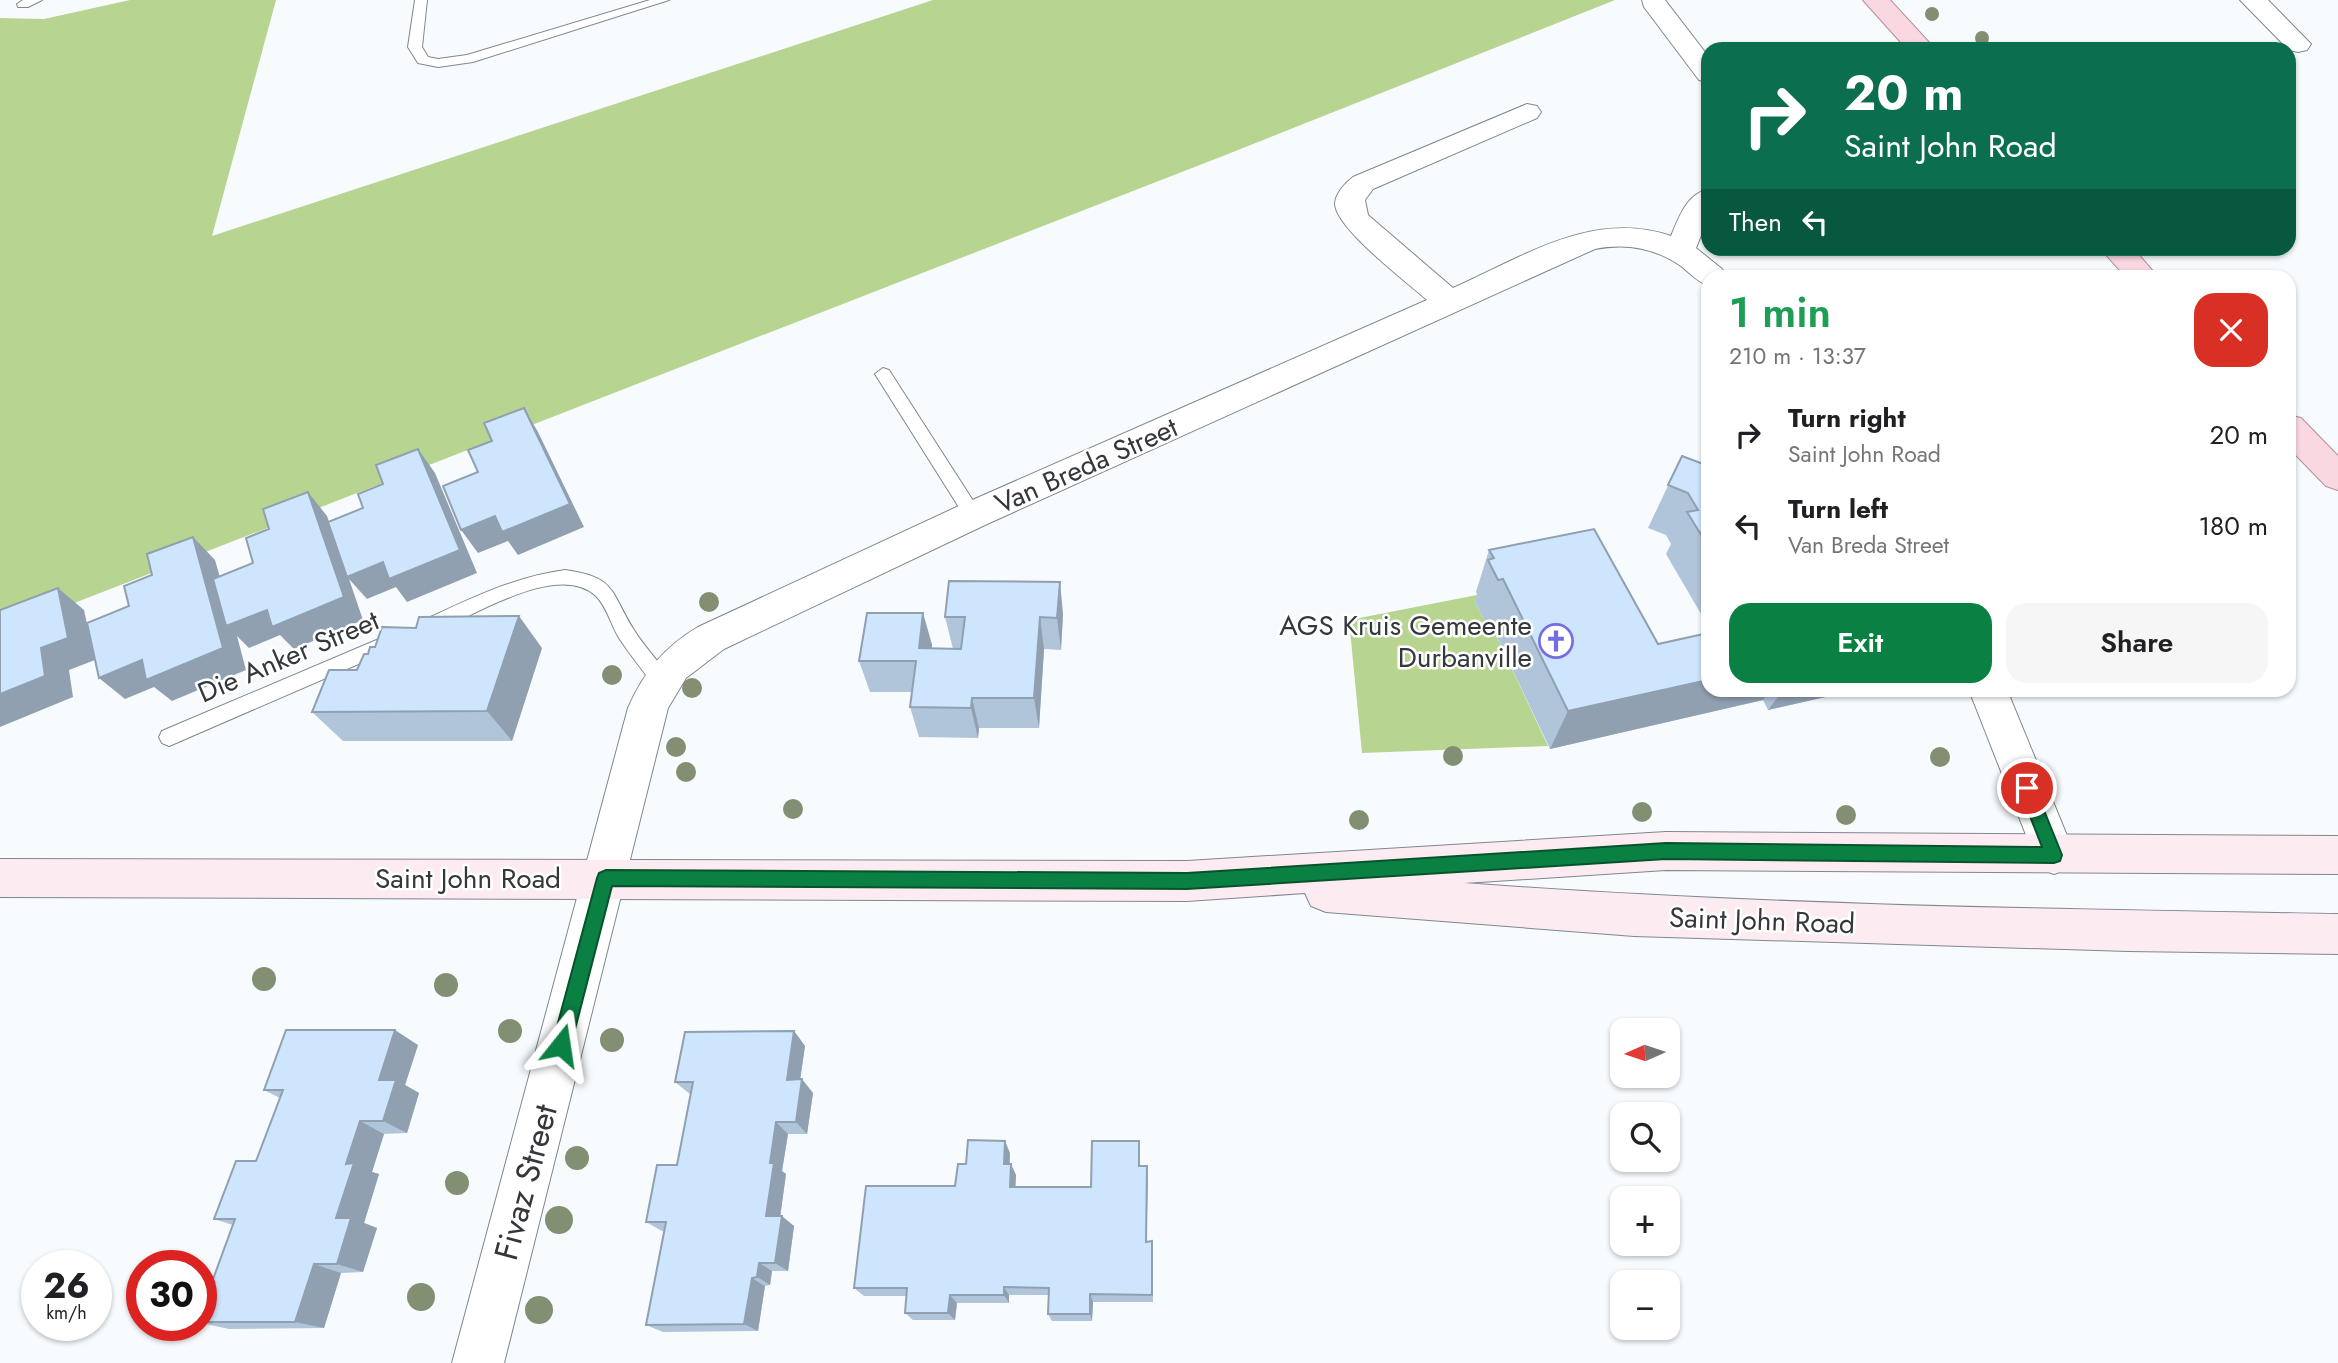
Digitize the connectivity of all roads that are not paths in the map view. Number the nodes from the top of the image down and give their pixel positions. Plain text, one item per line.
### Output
1 (421, 0) edge
2 (663, 0) edge
3 (1876, 0) edge
4 (2253, 0) edge
5 (1653, 2) dead end
6 (1915, 42) edge
7 (2296, 42) edge
8 (1701, 65) edge
9 (1527, 112) dead end
10 (1701, 206) edge
11 (1680, 251) junction
12 (2123, 256) edge
13 (1705, 270) edge
14 (2136, 270) edge
15 (1448, 301) junction
16 (883, 374) dead end
17 (2296, 434) edge
18 (2338, 477) edge
19 (973, 515) junction
20 (661, 680) junction
21 (1991, 697) edge
22 (169, 737) dead end
23 (2054, 855) junction
24 (2338, 855) edge
25 (0, 877) edge
26 (606, 878) junction
27 (1187, 881) junction
28 (2338, 934) edge
29 (478, 1363) edge

1 - 2 lane
3 - 6 main road
4 - 7 street
5 - 8 street
9 - 15 street
10 - 11 street
11 - 13 street, Van Breda Street
11 - 15 street, Van Breda Street
12 - 14 main road
15 - 19 street, Van Breda Street
16 - 19 lane
17 - 18 main road
19 - 20 street, Van Breda Street
20 - 22 lane, Die Anker Street
20 - 26 street, Van Breda Street
21 - 23 street
23 - 24 main road, Saint John Road
23 - 27 main road, Saint John Road
25 - 26 main road, Saint John Road
26 - 27 main road, Saint John Road
26 - 29 street, Fivaz Street
27 - 28 main road, Saint John Road

